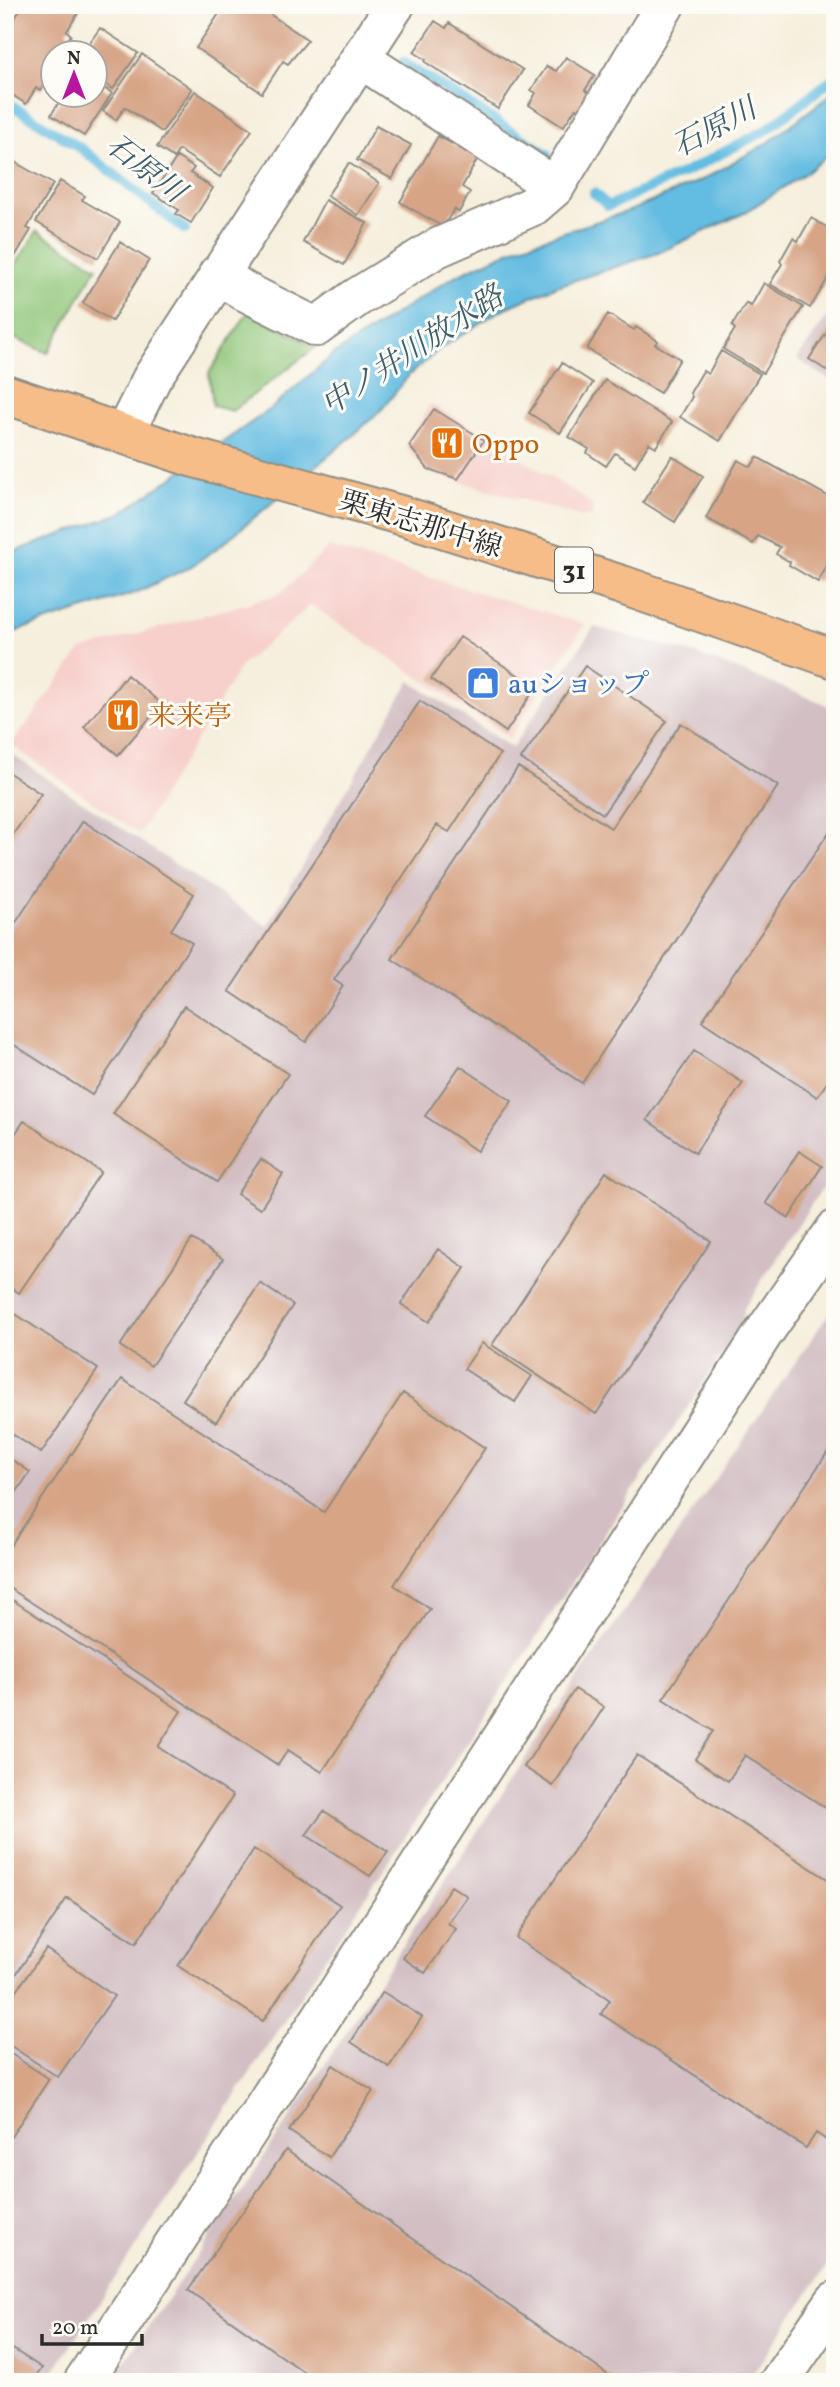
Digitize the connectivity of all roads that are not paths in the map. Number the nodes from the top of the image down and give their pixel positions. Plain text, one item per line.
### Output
1 (395, 5) edge
2 (665, 5) edge
3 (361, 60) junction
4 (555, 187) junction
5 (218, 274) junction
6 (5, 394) edge
7 (124, 434) junction
8 (835, 659) edge
9 (835, 1230) edge
10 (835, 2301) edge
11 (83, 2382) edge
12 (779, 2382) edge

1 - 3 street
2 - 4 street
3 - 4 street
3 - 5 street
4 - 5 street
5 - 7 street
6 - 7 main road, 栗東志那中線 / 31
7 - 8 main road, 栗東志那中線 / 31
9 - 11 street
10 - 12 street

